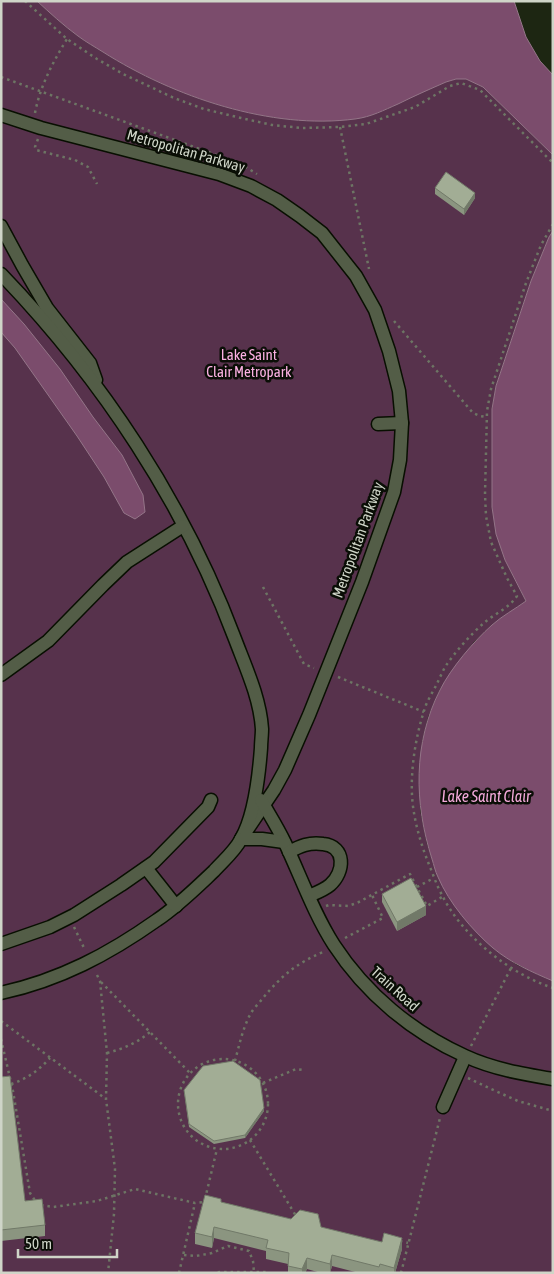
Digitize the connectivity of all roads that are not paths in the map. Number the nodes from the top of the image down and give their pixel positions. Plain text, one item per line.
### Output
1 (1, 114) edge
2 (1, 226) edge
3 (1, 274) edge
4 (101, 392) junction
5 (402, 423) junction
6 (378, 424) dead end
7 (183, 526) junction
8 (1, 675) edge
9 (256, 790) junction
10 (211, 800) dead end
11 (264, 806) junction
12 (238, 843) junction
13 (286, 847) junction
14 (146, 868) junction
15 (309, 896) junction
16 (176, 906) junction
17 (1, 944) edge
18 (1, 993) edge
19 (467, 1053) junction
20 (553, 1078) edge
21 (443, 1106) road end

1 - 5 lane, Metropolitan Parkway
2 - 4 lane
3 - 4 lane
4 - 7 lane
5 - 6 lane
5 - 11 lane, Metropolitan Parkway
7 - 8 lane
7 - 9 lane
9 - 11 lane, Train Road
9 - 12 lane
10 - 14 lane
11 - 12 lane, Metropolitan Parkway
11 - 13 lane, Train Road
12 - 13 lane
12 - 16 lane, Metropolitan Parkway
13 - 15 lane, Train Road
13 - 15 lane
14 - 16 lane
14 - 17 lane
15 - 19 lane, Train Road
16 - 18 lane, Metropolitan Parkway
19 - 20 lane, Train Road
19 - 21 lane

